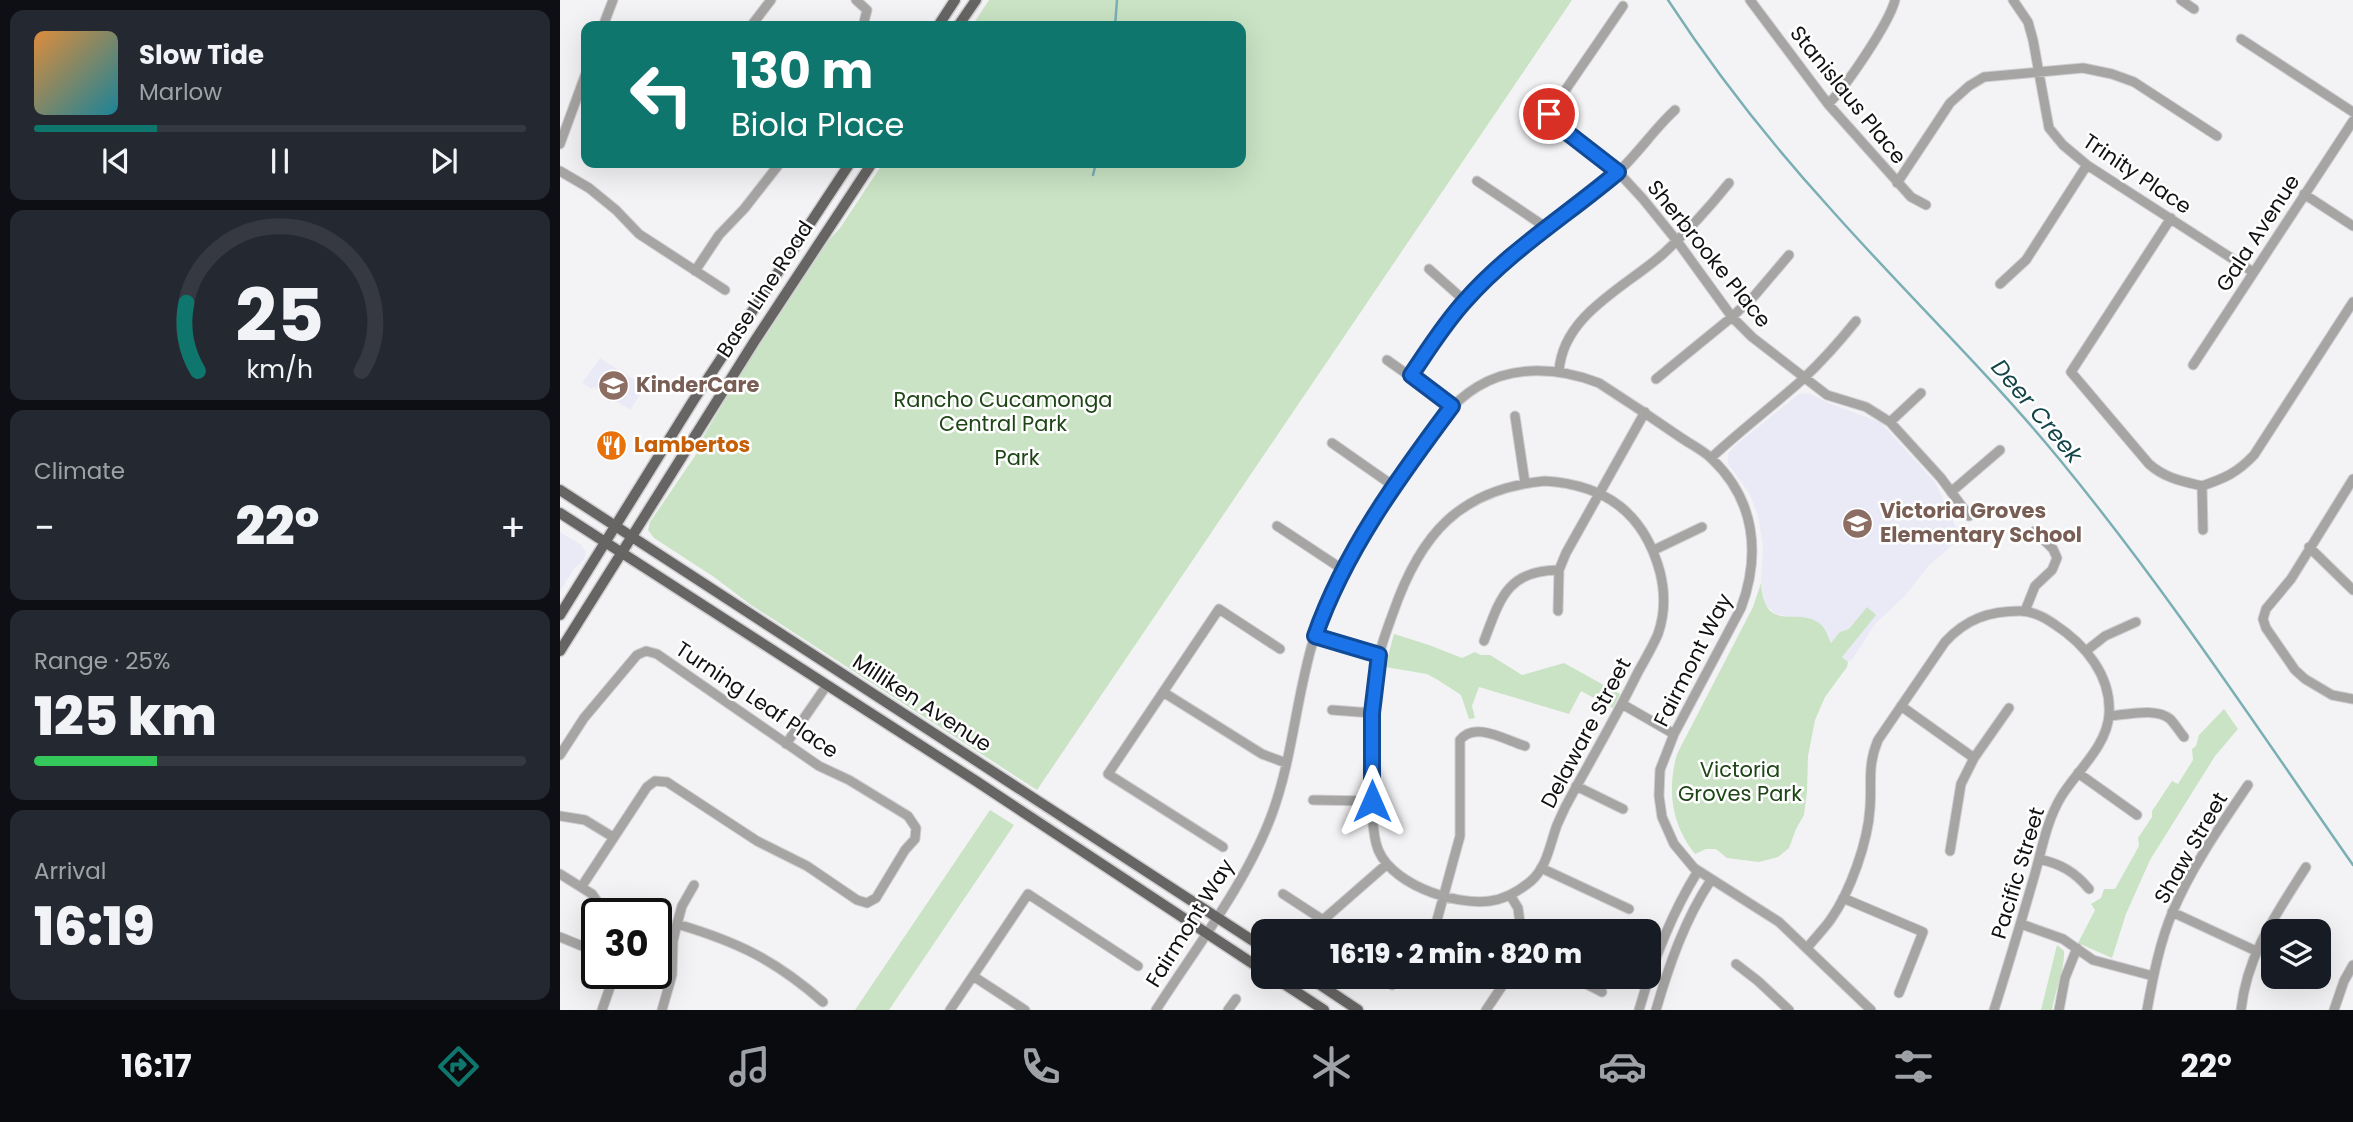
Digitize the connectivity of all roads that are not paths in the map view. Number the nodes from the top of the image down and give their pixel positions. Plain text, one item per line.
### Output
1 (612, 0) edge
2 (771, 0) edge
3 (856, 0) edge
4 (955, 0) edge
5 (976, 0) edge
6 (1749, 0) edge
7 (1895, 0) edge
8 (2013, 0) edge
9 (2181, 0) edge
10 (1623, 6) dead end
11 (2194, 9) dead end
12 (605, 21) edge
13 (755, 21) edge
14 (864, 21) edge
15 (941, 21) edge
16 (961, 21) edge
17 (2241, 39) dead end
18 (2039, 71) junction
19 (581, 95) edge
20 (1828, 104) junction
21 (1675, 110) dead end
22 (2353, 112) edge
23 (2353, 121) edge
24 (2217, 136) dead end
25 (560, 144) edge
26 (2087, 165) junction
27 (776, 168) edge
28 (847, 168) edge
29 (869, 168) edge
30 (560, 171) edge
31 (1618, 172) junction
32 (1477, 181) dead end
33 (1729, 183) dead end
34 (1898, 183) junction
35 (2305, 194) junction
36 (1926, 205) dead end
37 (2171, 218) junction
38 (2353, 226) edge
39 (1547, 228) junction
40 (1677, 241) junction
41 (1789, 255) dead end
42 (1429, 269) dead end
43 (695, 271) junction
44 (2253, 272) junction
45 (2000, 284) dead end
46 (726, 290) dead end
47 (1465, 301) junction
48 (2353, 302) edge
49 (1732, 317) junction
50 (1856, 321) dead end
51 (1387, 360) dead end
52 (2193, 365) dead end
53 (1559, 371) junction
54 (1411, 375) junction
55 (1804, 378) junction
56 (1656, 379) dead end
57 (1921, 393) dead end
58 (1452, 406) junction
59 (1645, 412) junction
60 (1515, 416) dead end
61 (1890, 422) junction
62 (1332, 443) dead end
63 (2000, 450) dead end
64 (1712, 458) junction
65 (2353, 480) edge
66 (1525, 483) junction
67 (1395, 486) junction
68 (2202, 486) junction
69 (560, 490) edge
70 (1951, 492) junction
71 (1599, 493) junction
72 (560, 513) edge
73 (1969, 516) dead end
74 (615, 524) junction
75 (1277, 526) dead end
76 (1702, 527) dead end
77 (2203, 530) dead end
78 (2035, 531) dead end
79 (634, 536) junction
80 (606, 543) junction
81 (2309, 547) junction
82 (1654, 550) junction
83 (623, 554) junction
84 (1342, 569) junction
85 (1559, 570) junction
86 (2353, 590) edge
87 (1558, 611) dead end
88 (2025, 611) junction
89 (560, 615) edge
90 (2136, 622) dead end
91 (1315, 636) junction
92 (1484, 641) dead end
93 (1280, 649) dead end
94 (560, 651) edge
95 (2087, 651) junction
96 (1379, 655) junction
97 (827, 685) junction
98 (1163, 692) junction
99 (2353, 699) edge
100 (1622, 704) junction
101 (1901, 706) junction
102 (2009, 708) dead end
103 (1332, 710) dead end
104 (1372, 713) junction
105 (2109, 716) junction
106 (1674, 734) junction
107 (2184, 737) dead end
108 (786, 744) junction
109 (1525, 746) dead end
110 (560, 755) edge
111 (1974, 758) junction
112 (1286, 764) junction
113 (2078, 773) junction
114 (2248, 785) dead end
115 (1576, 786) junction
116 (1313, 800) dead end
117 (1372, 801) junction
118 (1623, 809) dead end
119 (2137, 815) dead end
120 (560, 816) edge
121 (613, 837) junction
122 (1223, 847) dead end
123 (1950, 851) dead end
124 (2039, 859) junction
125 (1387, 864) junction
126 (2306, 867) dead end
127 (1541, 868) junction
128 (1698, 871) junction
129 (560, 874) edge
130 (1711, 880) junction
131 (582, 886) junction
132 (694, 886) dead end
133 (2089, 889) dead end
134 (1283, 894) dead end
135 (1445, 895) junction
136 (1510, 895) junction
137 (595, 898) edge
138 (1843, 898) junction
139 (1629, 909) dead end
140 (2172, 912) junction
141 (1216, 917) junction
142 (1438, 919) edge
143 (1519, 919) edge
144 (677, 924) junction
145 (2021, 924) junction
146 (1205, 933) junction
147 (560, 937) edge
148 (1251, 940) edge
149 (581, 945) edge
150 (1807, 948) junction
151 (2077, 948) junction
152 (2256, 951) junction
153 (1251, 963) edge
154 (1736, 964) dead end
155 (2353, 965) edge
156 (1138, 966) dead end
157 (672, 975) edge
158 (973, 976) junction
159 (2153, 976) junction
160 (609, 989) edge
161 (668, 989) edge
162 (1292, 989) edge
163 (1326, 989) edge
164 (1500, 989) edge
165 (1596, 989) edge
166 (1602, 992) dead end
167 (1899, 993) dead end
168 (1236, 999) dead end
169 (823, 1002) dead end
170 (1865, 1008) edge
171 (602, 1010) edge
172 (662, 1010) edge
173 (950, 1010) edge
174 (1026, 1010) edge
175 (1156, 1010) edge
176 (1228, 1010) edge
177 (1324, 1010) edge
178 (1357, 1010) edge
179 (1486, 1010) edge
180 (1639, 1010) edge
181 (1656, 1010) edge
182 (1789, 1010) edge
183 (1994, 1010) edge
184 (2059, 1010) edge
185 (2147, 1010) edge
186 (2241, 1010) edge
187 (2334, 1010) edge

1 - 12 street
2 - 13 street
3 - 14 street
4 - 15 main road
5 - 16 main road
6 - 20 street, Stanislaus Place
7 - 20 street
8 - 18 street, Trinity Place
9 - 11 street
10 - 31 street, Sherbrooke Place
17 - 22 street
18 - 24 street
18 - 26 street, Trinity Place
18 - 34 street
19 - 25 street
20 - 34 street, Stanislaus Place
21 - 31 street
23 - 35 street, Gala Avenue
26 - 37 street, Trinity Place
26 - 45 street
27 - 43 street
28 - 74 main road, Base Line Road
29 - 79 main road, Base Line Road
30 - 43 street
31 - 39 street
31 - 40 street, Sherbrooke Place
32 - 39 street
33 - 40 street
34 - 36 street, Stanislaus Place
35 - 38 street
35 - 44 street, Gala Avenue
37 - 44 street, Trinity Place
37 - 68 street
39 - 47 street
40 - 49 street, Sherbrooke Place
40 - 53 street
41 - 49 street
42 - 47 street
43 - 46 street
44 - 52 street, Gala Avenue
47 - 54 street
48 - 68 street
49 - 55 street, Sherbrooke Place
49 - 56 street
50 - 55 street
51 - 54 street
53 - 58 street, Fairmont Way
53 - 59 street, Fairmont Way
54 - 58 street
55 - 61 street, Sherbrooke Place
55 - 64 street
57 - 61 street
58 - 67 street, Fairmont Way
59 - 64 street, Fairmont Way
59 - 71 street
60 - 66 street
61 - 70 street, Sherbrooke Place
62 - 67 street
63 - 70 street
64 - 106 street, Fairmont Way
65 - 81 street
66 - 71 street, Delaware Street
66 - 96 street, Delaware Street
67 - 84 street, Fairmont Way
68 - 77 street
69 - 74 main road, Milliken Avenue
70 - 73 street, Sherbrooke Place
71 - 82 street, Delaware Street
71 - 85 street
72 - 80 main road, Milliken Avenue
74 - 79 main road, Milliken Avenue
74 - 80 main road, Base Line Road
75 - 84 street
76 - 82 street
78 - 88 street
79 - 83 main road, Base Line Road
79 - 141 main road, Milliken Avenue
80 - 83 main road, Milliken Avenue
80 - 89 main road, Base Line Road
81 - 86 street
81 - 99 street
82 - 100 street, Delaware Street
83 - 94 main road, Base Line Road
83 - 97 main road, Milliken Avenue
84 - 91 street, Fairmont Way
85 - 87 street
85 - 92 street
88 - 95 street
88 - 101 street
90 - 95 street
91 - 96 street
91 - 112 street, Fairmont Way
93 - 98 street
95 - 105 street
96 - 104 street, Delaware Street
97 - 108 street
97 - 146 main road, Milliken Avenue
98 - 112 street
98 - 122 street
100 - 106 street
100 - 115 street, Delaware Street
101 - 111 street
101 - 138 street
102 - 111 street
103 - 104 street
104 - 117 street, Delaware Street
105 - 107 street
105 - 113 street, Pacific Street
106 - 128 street, Fairmont Way
108 - 110 street, Turning Leaf Place
108 - 121 street, Turning Leaf Place
109 - 135 street
111 - 123 street
112 - 141 street, Fairmont Way
113 - 119 street
113 - 124 street, Pacific Street
114 - 140 street, Shaw Street
115 - 118 street
115 - 127 street, Delaware Street
116 - 117 street
117 - 125 street, Delaware Street
120 - 121 street
121 - 131 street
124 - 133 street
124 - 145 street, Pacific Street
125 - 134 street
125 - 135 street, Delaware Street
126 - 152 street
127 - 136 street, Delaware Street
127 - 139 street
128 - 130 street, Fairmont Way
128 - 180 street
129 - 131 street
130 - 150 street, Fairmont Way
130 - 181 street
131 - 137 street
132 - 144 street
135 - 136 street, Delaware Street
135 - 142 street
136 - 143 street
138 - 150 street
138 - 167 street
140 - 152 street
140 - 159 street, Shaw Street
141 - 146 street, Fairmont Way
141 - 148 main road, Milliken Avenue
144 - 157 street
144 - 169 street
145 - 151 street
145 - 183 street, Pacific Street
146 - 153 main road, Milliken Avenue
146 - 175 street, Fairmont Way
147 - 149 street
150 - 170 street, Fairmont Way
151 - 159 street
151 - 184 street
152 - 186 street
154 - 182 street
155 - 187 street
156 - 158 street
158 - 173 street
158 - 174 street
159 - 185 street, Shaw Street
160 - 171 street
161 - 172 street
162 - 177 main road
163 - 178 main road
164 - 179 street
165 - 166 street
168 - 176 street

